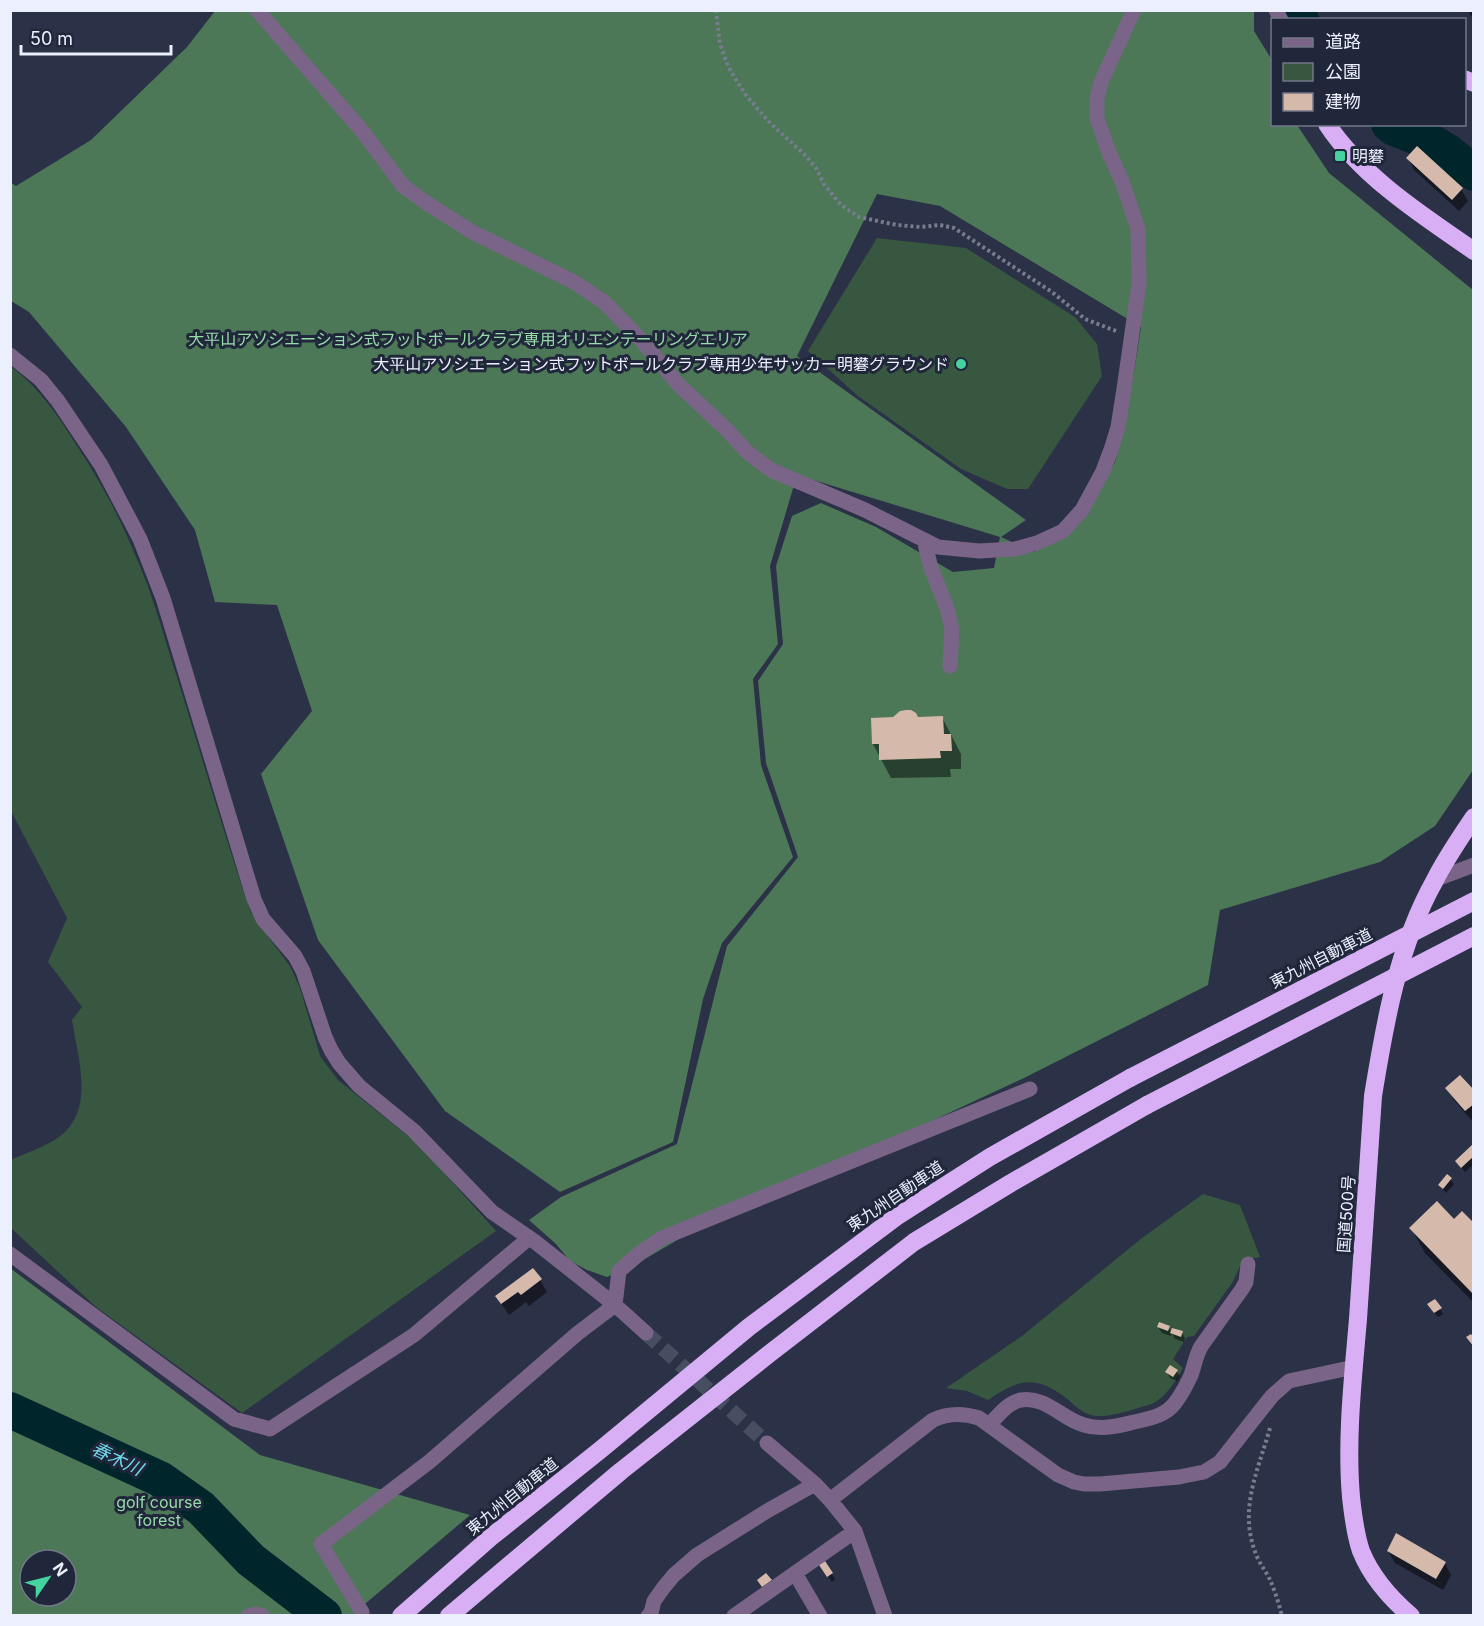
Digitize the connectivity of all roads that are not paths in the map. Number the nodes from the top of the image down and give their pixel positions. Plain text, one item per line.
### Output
1 (257, 10) edge
2 (1134, 10) edge
3 (1328, 126) edge
4 (1473, 251) edge
5 (10, 355) edge
6 (924, 540) junction
7 (950, 666) dead end
8 (1473, 817) edge
9 (1473, 865) edge
10 (1434, 880) junction
11 (1473, 902) edge
12 (1473, 936) edge
13 (1030, 1089) dead end
14 (529, 1238) junction
15 (10, 1254) edge
16 (1248, 1264) dead end
17 (615, 1305) junction
18 (646, 1333) tunnel mouth
19 (1354, 1367) junction
20 (989, 1425) junction
21 (767, 1443) tunnel mouth
22 (815, 1484) junction
23 (830, 1500) junction
24 (855, 1531) junction
25 (795, 1573) junction
26 (362, 1612) dead end
27 (651, 1615) edge
28 (248, 1616) edge
29 (263, 1616) edge
30 (401, 1616) edge
31 (449, 1616) edge
32 (734, 1616) edge
33 (820, 1616) edge
34 (885, 1616) edge
35 (1411, 1616) edge

1 - 6 street
2 - 6 street
3 - 4 highway
5 - 14 street
6 - 7 street
8 - 10 highway, 国道500号
9 - 10 street
10 - 19 highway, 国道500号
11 - 30 highway, 東九州自動車道, bridge
12 - 31 highway, bridge
13 - 17 street
14 - 15 street
14 - 17 street
16 - 20 street
17 - 18 street
17 - 26 street
19 - 20 street
19 - 35 highway, 国道500号
20 - 23 street
21 - 22 street
22 - 23 street
22 - 27 street
23 - 24 street
24 - 25 street
24 - 34 street
25 - 32 street
25 - 33 street
28 - 29 street

